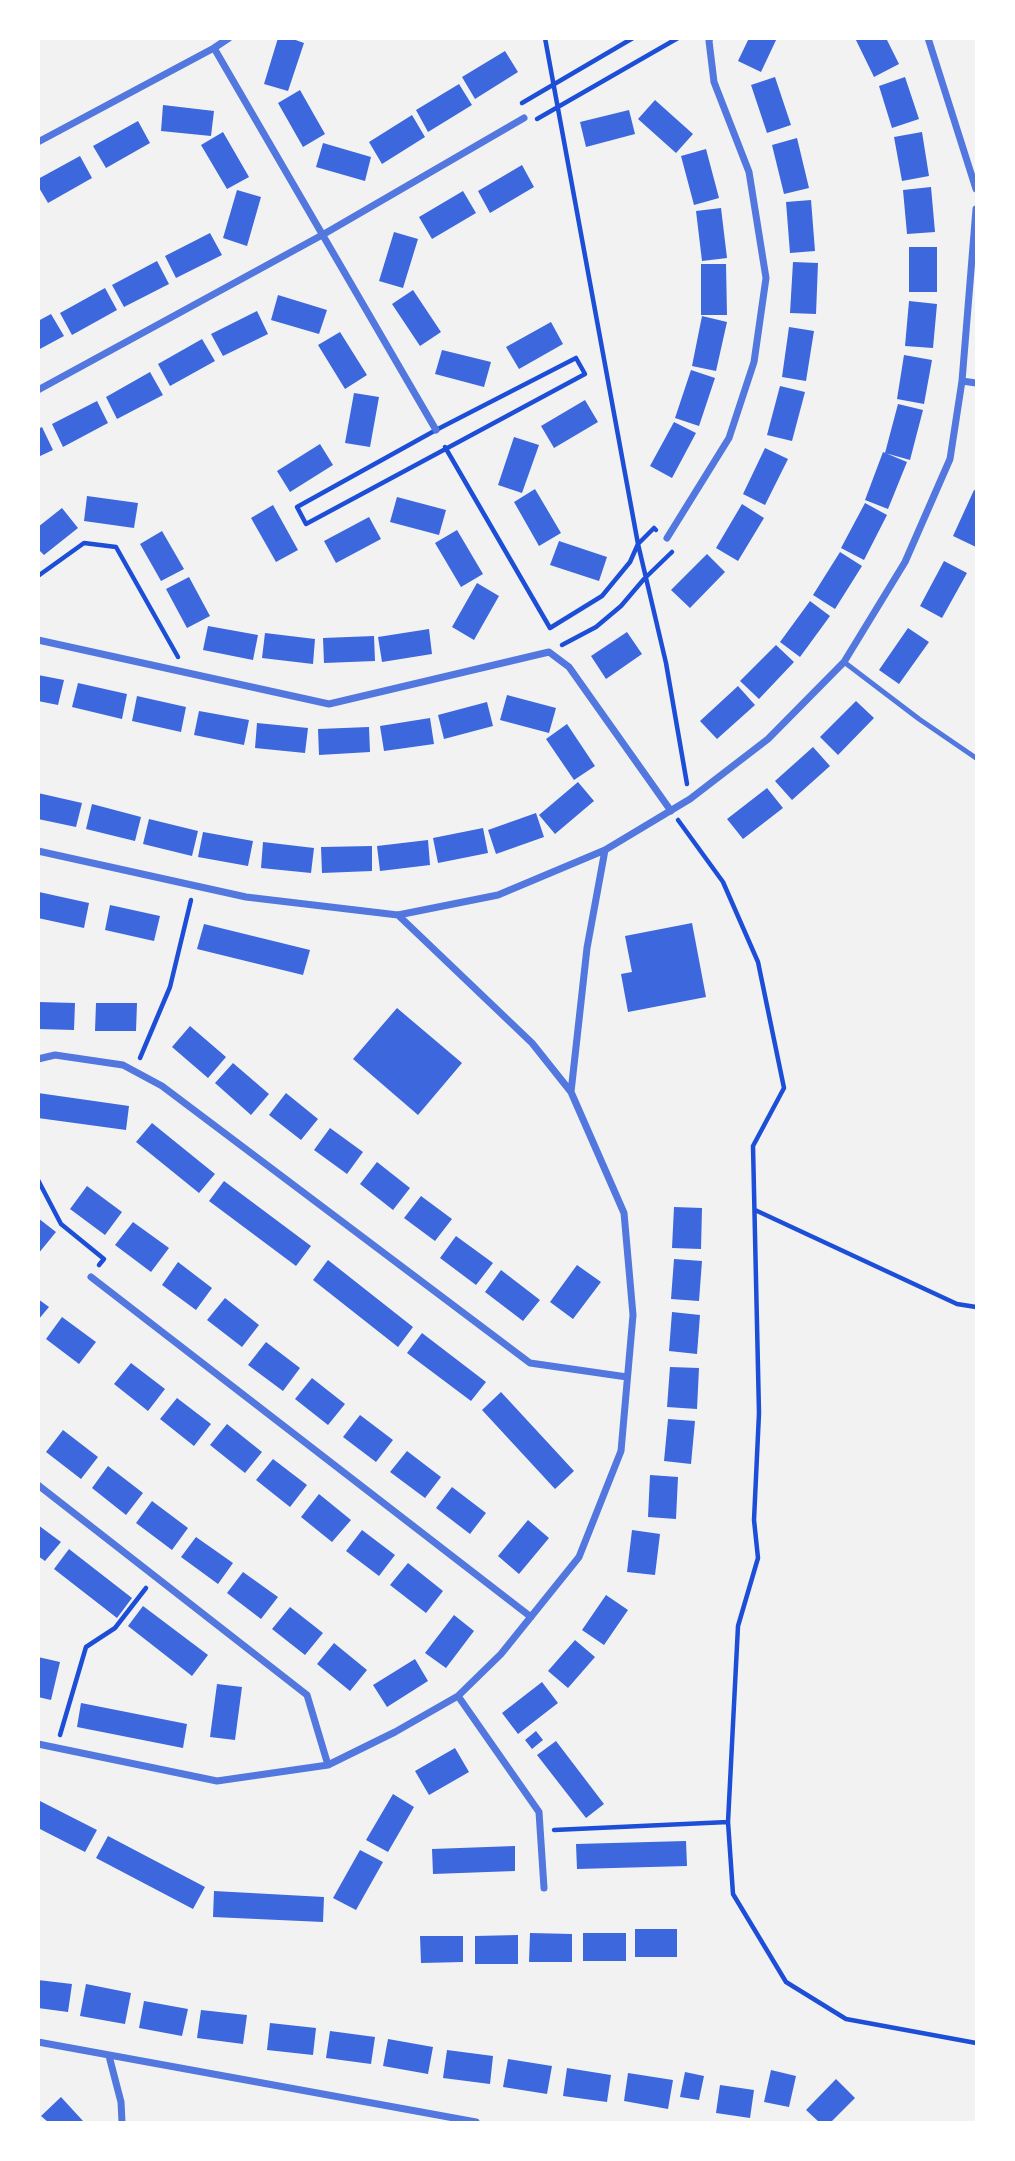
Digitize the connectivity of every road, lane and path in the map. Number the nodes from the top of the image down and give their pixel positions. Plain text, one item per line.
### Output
1 (229, 38) edge
2 (545, 38) edge
3 (633, 38) edge
4 (710, 38) edge
5 (928, 38) edge
6 (676, 39) edge
7 (214, 48) junction
8 (553, 84) junction
9 (556, 108) junction
10 (524, 118) junction
11 (38, 142) edge
12 (976, 189) edge
13 (976, 209) edge
14 (324, 234) junction
15 (962, 381) junction
16 (976, 383) edge
17 (38, 390) edge
18 (436, 430) joint
19 (667, 538) junction
20 (638, 544) junction
21 (38, 576) edge
22 (645, 579) junction
23 (38, 640) edge
24 (549, 652) junction
25 (844, 662) junction
26 (187, 673) junction
27 (976, 758) edge
28 (690, 799) junction
29 (671, 811) junction
30 (38, 850) edge
31 (605, 850) junction
32 (195, 885) junction
33 (398, 915) junction
34 (38, 1059) edge
35 (134, 1071) junction
36 (571, 1092) junction
37 (38, 1180) edge
38 (755, 1210) junction
39 (91, 1278) joint
40 (976, 1307) edge
41 (627, 1377) junction
42 (38, 1485) edge
43 (155, 1576) junction
44 (531, 1617) junction
45 (458, 1696) junction
46 (38, 1744) edge
47 (56, 1747) junction
48 (328, 1765) junction
49 (728, 1822) junction
50 (540, 1830) junction
51 (544, 1888) dead end
52 (38, 2042) edge
53 (976, 2043) edge
54 (109, 2056) junction
55 (454, 2121) edge
56 (122, 2123) edge
57 (475, 2123) edge

1 - 7 street
2 - 8 path
3 - 8 path
4 - 19 street
5 - 12 street
6 - 9 path
7 - 11 street
7 - 14 street
8 - 9 path
8 - 10 path
9 - 10 path
9 - 20 path
10 - 14 street
13 - 15 street
14 - 17 street
14 - 18 street
15 - 16 street
15 - 25 street
18 - 20 path
19 - 20 path
19 - 22 path
20 - 22 path
21 - 26 path
22 - 24 path
22 - 28 path
23 - 26 street
24 - 26 street
24 - 29 street
25 - 27 lane
25 - 28 street
28 - 29 street
29 - 31 street
29 - 38 path
30 - 32 street
31 - 33 street
31 - 36 street
32 - 33 street
32 - 35 path
33 - 36 street
34 - 35 street
35 - 41 street
36 - 41 street
37 - 39 path
38 - 40 path
38 - 49 path
39 - 44 street
41 - 44 street
42 - 43 street
43 - 47 path
43 - 48 street
44 - 45 street
45 - 48 street
45 - 50 street
46 - 47 street
47 - 48 street
49 - 50 path
49 - 53 path
50 - 51 street
52 - 54 street
54 - 55 street
54 - 56 street
55 - 57 street

